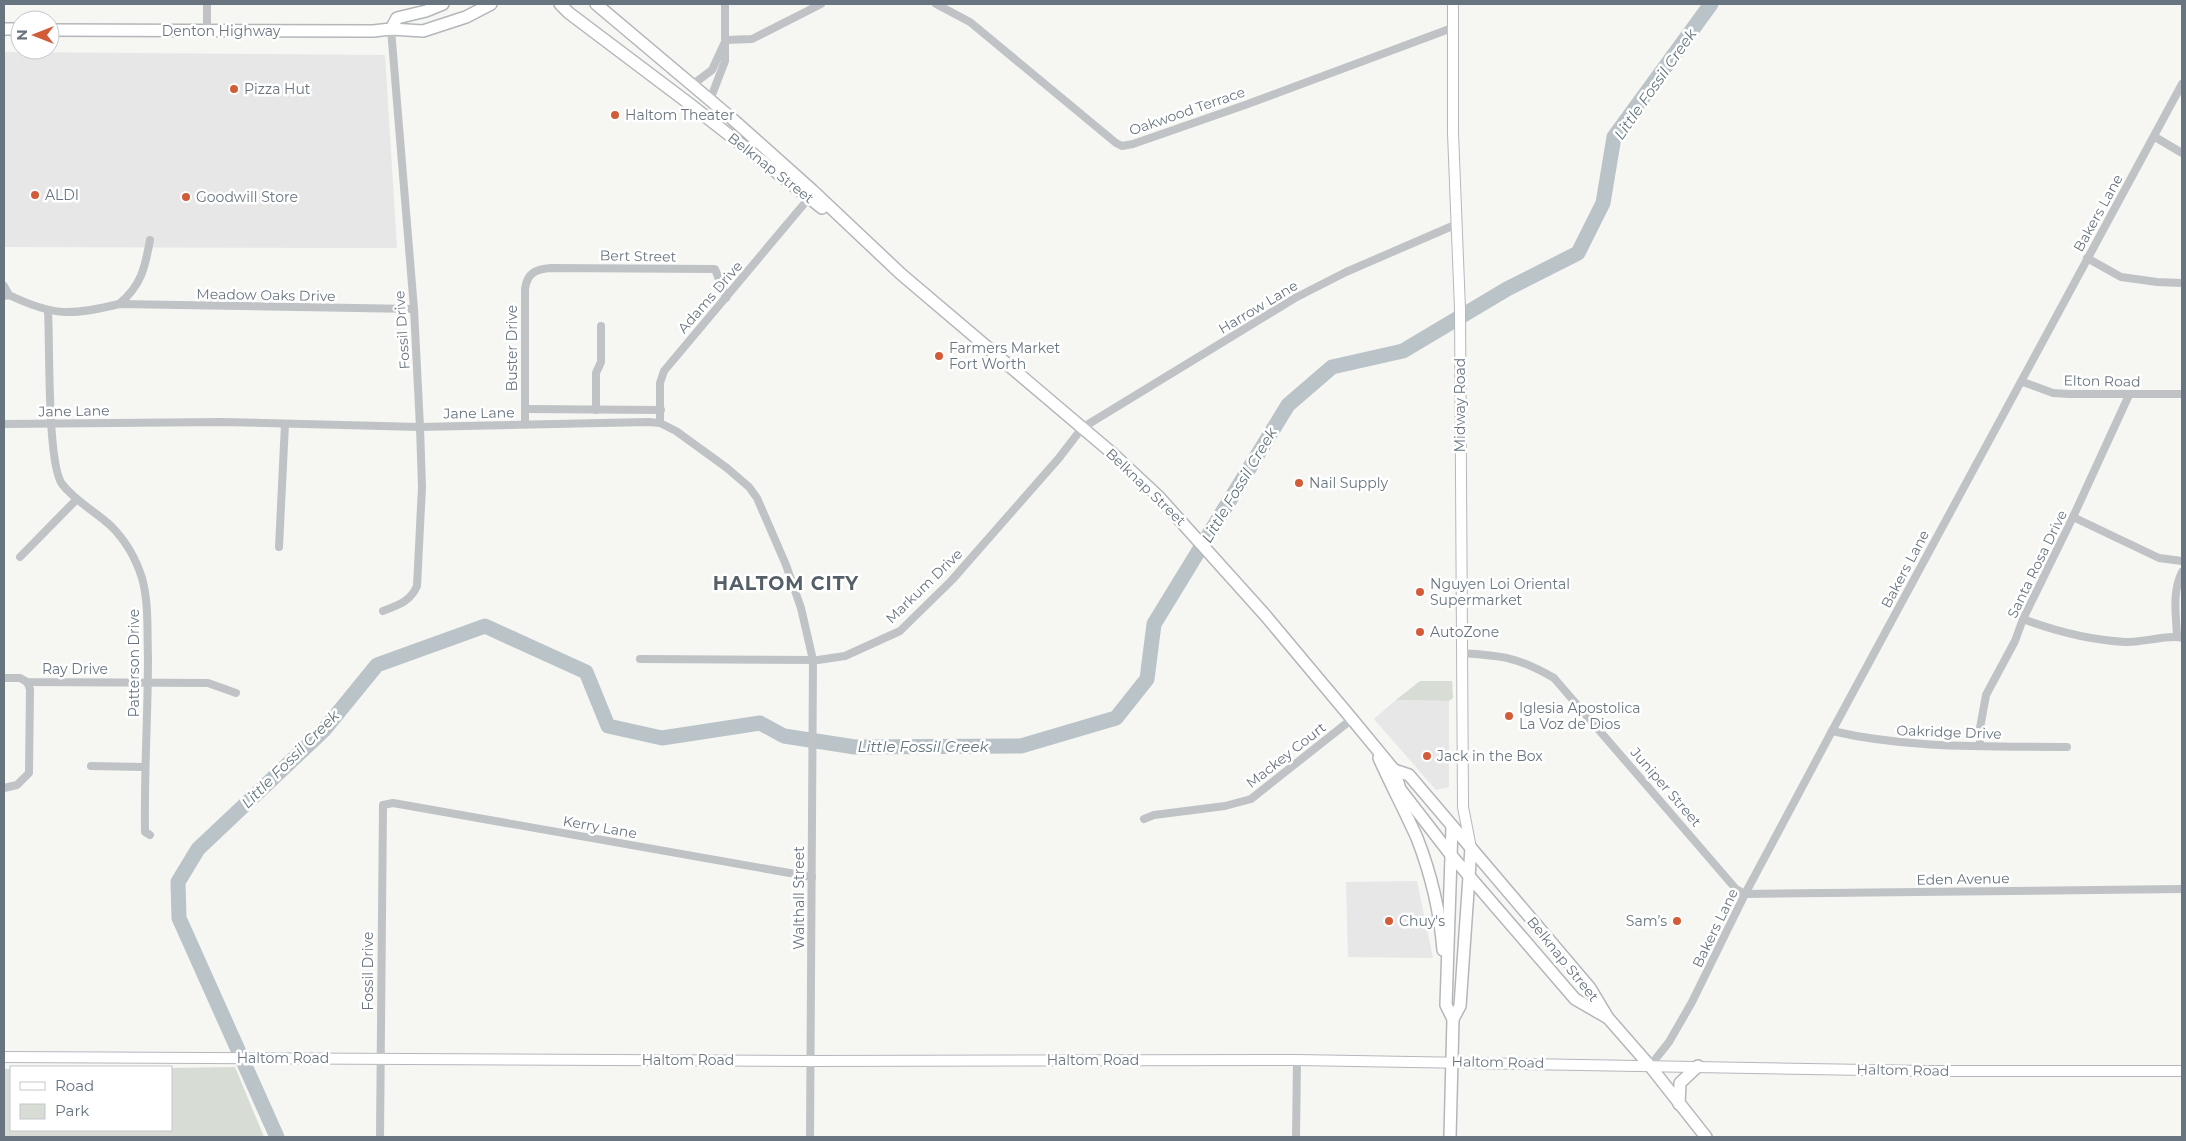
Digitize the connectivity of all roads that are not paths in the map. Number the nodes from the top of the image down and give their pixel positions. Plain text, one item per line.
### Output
1 (207, 4) edge
2 (443, 4) edge
3 (491, 4) edge
4 (560, 4) edge
5 (596, 4) edge
6 (725, 4) edge
7 (821, 4) edge
8 (936, 4) edge
9 (1453, 4) edge
10 (1452, 28) junction
11 (391, 29) junction
12 (60, 30) edge
13 (207, 31) junction
14 (725, 40) junction
15 (2182, 84) edge
16 (692, 85) junction
17 (710, 100) junction
18 (2155, 137) junction
19 (2182, 153) edge
20 (809, 198) junction
21 (1457, 224) junction
22 (150, 240) dead end
23 (863, 240) junction
24 (2087, 258) junction
25 (531, 273) joint
26 (2182, 283) edge
27 (4, 286) edge
28 (6, 296) edge
29 (726, 298) junction
30 (119, 304) junction
31 (414, 309) junction
32 (48, 311) junction
33 (601, 326) dead end
34 (2023, 382) junction
35 (2182, 394) edge
36 (2129, 395) junction
37 (596, 410) junction
38 (658, 410) junction
39 (525, 412) junction
40 (52, 423) junction
41 (660, 423) junction
42 (4, 424) edge
43 (285, 424) junction
44 (525, 424) junction
45 (420, 427) junction
46 (1082, 428) junction
47 (76, 500) junction
48 (2073, 517) junction
49 (279, 548) dead end
50 (20, 557) dead end
51 (2182, 561) edge
52 (2182, 572) edge
53 (383, 611) dead end
54 (2023, 619) junction
55 (2180, 637) edge
56 (1462, 653) junction
57 (640, 659) dead end
58 (813, 660) junction
59 (4, 678) edge
60 (27, 682) junction
61 (148, 682) junction
62 (236, 693) dead end
63 (1352, 719) junction
64 (1832, 731) junction
65 (1372, 743) junction
66 (1980, 746) junction
67 (2067, 748) dead end
68 (91, 766) dead end
69 (144, 767) junction
70 (1394, 770) junction
71 (4, 788) edge
72 (383, 805) joint
73 (1463, 807) junction
74 (1144, 819) dead end
75 (1452, 827) junction
76 (150, 835) dead end
77 (1471, 848) junction
78 (1451, 855) junction
79 (1469, 875) junction
80 (812, 877) junction
81 (2182, 889) edge
82 (1745, 894) junction
83 (1488, 898) junction
84 (1467, 916) junction
85 (1450, 929) junction
86 (1466, 930) junction
87 (1447, 992) junction
88 (1608, 1018) junction
89 (1453, 1019) junction
90 (4, 1057) edge
91 (380, 1058) junction
92 (1297, 1060) junction
93 (810, 1061) junction
94 (1450, 1061) junction
95 (1650, 1066) junction
96 (1698, 1066) junction
97 (2182, 1071) edge
98 (1679, 1104) junction
99 (380, 1137) edge
100 (810, 1137) edge
101 (1296, 1137) edge
102 (1450, 1137) edge
103 (1706, 1137) edge

1 - 13 street
2 - 11 main road
3 - 11 main road, Denton Highway
4 - 20 main road, Belknap Street
5 - 16 main road, Belknap Street
6 - 14 street
7 - 14 street
8 - 10 street, Oakwood Terrace
9 - 10 main road, Midway Road
10 - 21 main road, Midway Road
11 - 13 main road, Denton Highway
11 - 31 street, Fossil Drive
12 - 13 main road, Denton Highway
14 - 16 street
14 - 17 street
15 - 18 street, Bakers Lane
16 - 17 main road, Belknap Street
17 - 23 main road, Belknap Street
18 - 19 street
18 - 24 street, Bakers Lane
20 - 23 main road, Belknap Street
20 - 29 street, Adams Drive
21 - 46 street, Harrow Lane
21 - 56 main road, Midway Road
22 - 30 street, Meadow Oaks Drive
23 - 46 main road, Belknap Street
24 - 26 street
24 - 34 street, Bakers Lane
25 - 29 street, Bert Street
25 - 39 street, Buster Drive
27 - 28 street
28 - 32 street, Meadow Oaks Drive
29 - 38 street, Adams Drive
30 - 31 street, Meadow Oaks Drive
30 - 32 street, Meadow Oaks Drive
31 - 45 street, Fossil Drive
32 - 40 street, Patterson Drive
33 - 37 street
34 - 36 street, Elton Road
34 - 64 street, Bakers Lane
35 - 36 street, Elton Road
36 - 48 street, Santa Rosa Drive
37 - 38 street
37 - 39 street
38 - 41 street, Adams Drive
39 - 44 street, Buster Drive
40 - 42 street, Jane Lane
40 - 43 street, Jane Lane
40 - 47 street, Patterson Drive
41 - 44 street, Jane Lane
41 - 58 street, Jane Lane
43 - 45 street, Jane Lane
43 - 49 street
44 - 45 street, Jane Lane
45 - 53 street, Fossil Drive
46 - 58 street, Markum Drive
46 - 63 main road, Belknap Street
47 - 50 street
47 - 61 street, Patterson Drive
48 - 51 street
48 - 54 street, Santa Rosa Drive
52 - 55 street
54 - 55 street
54 - 66 street, Santa Rosa Drive
56 - 73 main road, Midway Road
56 - 82 street, Juniper Street
57 - 58 street, Markum Drive
58 - 80 street, Walthall Street
59 - 60 street, Ray Drive
60 - 61 street, Ray Drive
60 - 71 street
61 - 62 street, Ray Drive
61 - 69 street, Patterson Drive
63 - 65 main road, Belknap Street
63 - 74 street, Mackey Court
64 - 66 street, Oakridge Drive
64 - 82 street, Bakers Lane
65 - 70 main road, Belknap Street
65 - 87 main road
66 - 67 street, Oakridge Drive
68 - 69 street
69 - 76 street, Patterson Drive
70 - 75 main road, Belknap Street
70 - 78 main road, Belknap Street
72 - 80 street, Kerry Lane
72 - 91 street, Fossil Drive
73 - 75 main road, Midway Road
73 - 77 main road, Midway Road
75 - 77 main road, Belknap Street
75 - 78 main road
77 - 79 main road
77 - 88 main road, Belknap Street
78 - 79 main road, Belknap Street
78 - 85 main road
79 - 83 main road, Belknap Street
79 - 84 main road
80 - 93 street, Walthall Street
81 - 82 street, Eden Avenue
82 - 95 street, Bakers Lane
83 - 84 main road
83 - 88 main road, Belknap Street
84 - 86 main road
85 - 86 main road
85 - 87 main road
86 - 89 main road
87 - 89 main road
88 - 95 main road
89 - 94 main road
90 - 91 main road, Haltom Road
91 - 93 main road, Haltom Road
91 - 99 street, Fossil Drive
92 - 93 main road, Haltom Road
92 - 94 main road, Haltom Road
92 - 101 street
93 - 100 street, Walthall Street
94 - 95 main road, Haltom Road
94 - 102 main road
95 - 96 main road, Haltom Road
95 - 98 main road
96 - 97 main road, Haltom Road
96 - 98 main road
98 - 103 main road

